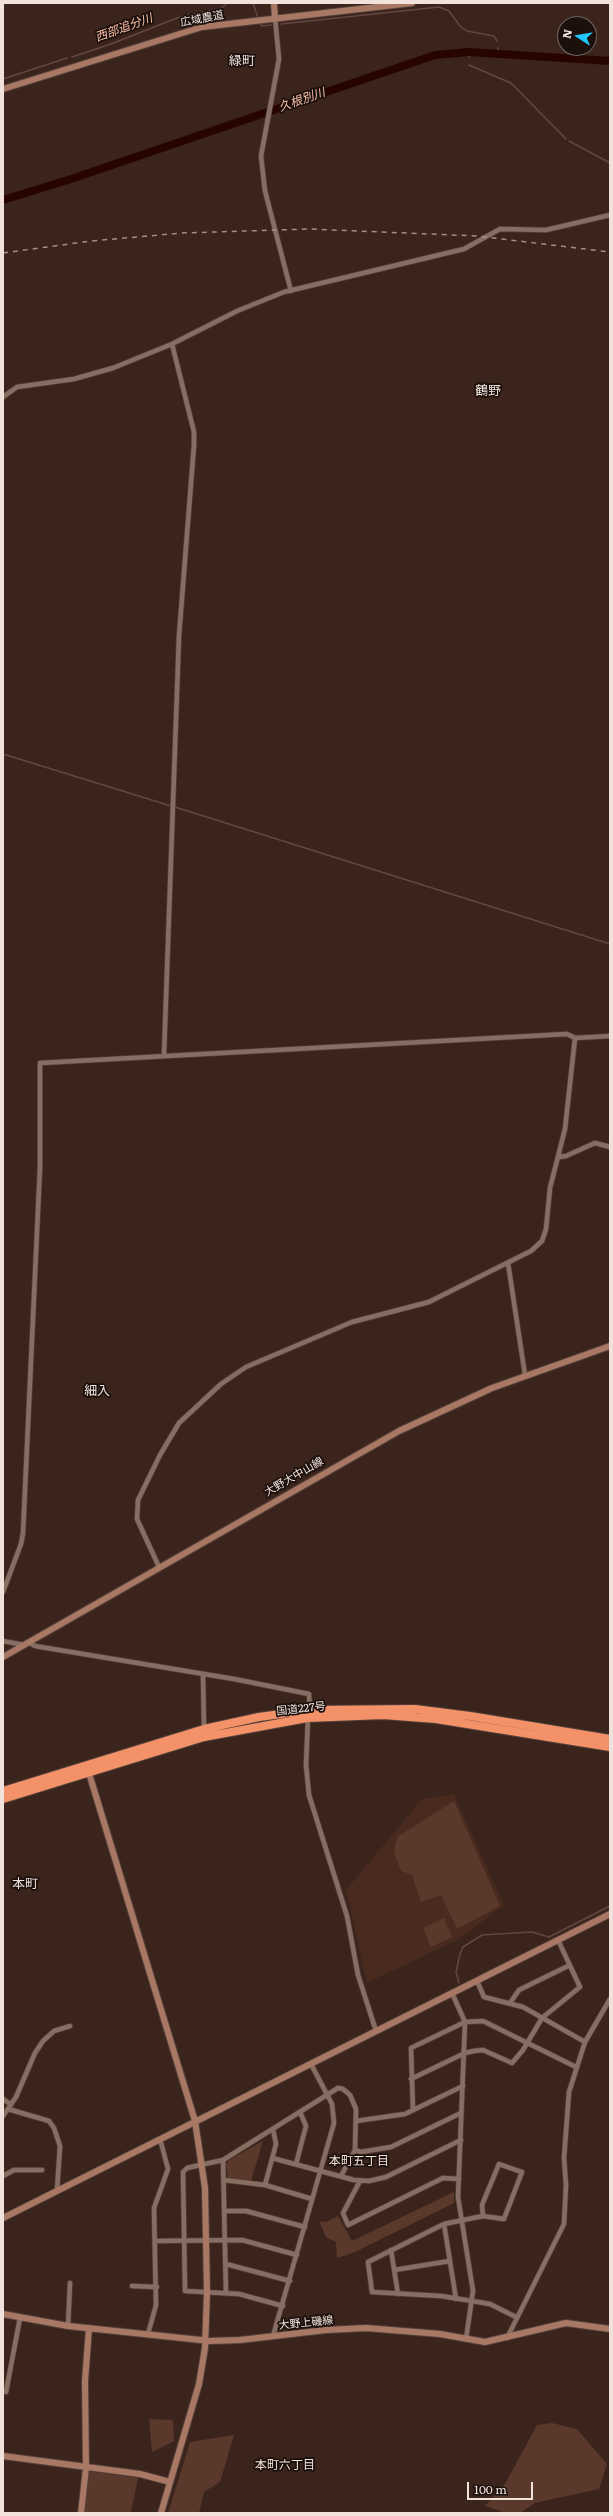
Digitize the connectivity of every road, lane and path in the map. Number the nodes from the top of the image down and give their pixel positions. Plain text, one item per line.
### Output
1 (274, 3) edge
2 (412, 3) edge
3 (275, 18) junction
4 (3, 89) edge
5 (610, 215) edge
6 (291, 291) junction
7 (172, 344) junction
8 (3, 397) edge
9 (610, 1036) edge
10 (575, 1038) junction
11 (164, 1054) junction
12 (610, 1147) edge
13 (559, 1157) junction
14 (508, 1263) junction
15 (610, 1346) edge
16 (526, 1375) junction
17 (159, 1567) junction
18 (3, 1592) edge
19 (3, 1641) edge
20 (26, 1644) junction
21 (3, 1657) edge
22 (203, 1674) junction
23 (309, 1714) junction
24 (204, 1733) junction
25 (610, 1739) edge
26 (610, 1747) edge
27 (87, 1768) junction
28 (3, 1791) edge
29 (3, 1799) edge
30 (610, 1914) edge
31 (558, 1940) junction
32 (570, 1965) junction
33 (478, 1982) junction
34 (452, 1993) junction
35 (610, 1999) edge
36 (510, 2003) junction
37 (542, 2018) junction
38 (465, 2022) junction
39 (70, 2026) dead end
40 (376, 2031) junction
41 (527, 2041) junction
42 (585, 2042) junction
43 (465, 2053) junction
44 (311, 2064) junction
45 (576, 2067) junction
46 (411, 2079) junction
47 (463, 2086) junction
48 (327, 2095) junction
49 (3, 2099) edge
50 (9, 2106) junction
51 (413, 2110) junction
52 (300, 2112) junction
53 (461, 2113) junction
54 (3, 2116) edge
55 (356, 2121) junction
56 (195, 2122) junction
57 (273, 2129) junction
58 (160, 2139) junction
59 (461, 2140) junction
60 (355, 2150) junction
61 (272, 2158) junction
62 (223, 2160) junction
63 (202, 2163) junction
64 (296, 2164) junction
65 (42, 2170) dead end
66 (320, 2171) junction
67 (3, 2176) edge
68 (341, 2176) junction
69 (459, 2178) junction
70 (224, 2180) junction
71 (360, 2181) junction
72 (265, 2185) junction
73 (58, 2191) junction
74 (312, 2199) junction
75 (225, 2211) junction
76 (483, 2216) junction
77 (3, 2218) edge
78 (462, 2220) junction
79 (444, 2224) junction
80 (305, 2227) junction
81 (206, 2240) junction
82 (225, 2240) junction
83 (155, 2241) junction
84 (184, 2241) junction
85 (391, 2250) junction
86 (297, 2255) junction
87 (450, 2261) junction
88 (226, 2264) junction
89 (394, 2270) junction
90 (290, 2280) junction
91 (70, 2283) dead end
92 (132, 2286) dead end
93 (157, 2287) junction
94 (208, 2292) junction
95 (226, 2293) junction
96 (398, 2294) junction
97 (456, 2299) junction
98 (472, 2301) junction
99 (283, 2306) junction
100 (3, 2314) edge
101 (516, 2317) junction
102 (20, 2318) junction
103 (68, 2326) junction
104 (89, 2328) junction
105 (610, 2329) edge
106 (148, 2334) junction
107 (273, 2336) junction
108 (507, 2338) junction
109 (466, 2339) junction
110 (206, 2341) junction
111 (6, 2392) dead end
112 (3, 2456) edge
113 (86, 2468) junction
114 (170, 2482) junction
115 (81, 2513) edge
116 (160, 2513) edge

1 - 3 street
2 - 3 street, 広域農道
3 - 4 street, 広域農道
3 - 6 street
5 - 6 street
6 - 7 street
7 - 8 street
7 - 11 street
9 - 10 street
10 - 11 street
10 - 13 street
11 - 18 street
12 - 13 street
13 - 14 street
14 - 16 street
14 - 17 street
15 - 16 street, 大野大中山線
16 - 17 street, 大野大中山線
17 - 20 street, 大野大中山線
19 - 20 street
20 - 21 street, 大野大中山線
20 - 22 street
22 - 23 street
22 - 24 street
23 - 24 highway, 国道227号
23 - 25 highway, 国道227号
23 - 26 highway, 国道227号
23 - 40 street
24 - 27 highway, 国道227号
27 - 28 highway, 国道227号
27 - 29 highway, 国道227号
27 - 56 street
30 - 31 street
31 - 32 street
31 - 33 street
32 - 36 street
32 - 37 street
33 - 34 street
33 - 36 street
34 - 38 street
34 - 40 street
35 - 42 street
36 - 37 street
37 - 41 street
37 - 42 street
38 - 41 street
38 - 43 street
38 - 46 street
39 - 50 street
40 - 44 street
41 - 43 street
41 - 45 street
42 - 45 street
43 - 46 street
43 - 47 street
44 - 48 street
44 - 56 street
45 - 101 street
46 - 51 street
47 - 51 street
47 - 53 street
48 - 52 street
48 - 55 street
48 - 66 street
49 - 50 street
50 - 54 street
50 - 73 street
51 - 55 street
52 - 57 street
52 - 64 street
53 - 59 street
53 - 60 street
55 - 60 street
56 - 58 street
56 - 63 street
57 - 61 street
57 - 62 street
58 - 73 street
58 - 83 street
59 - 69 street
59 - 71 street
60 - 68 street
61 - 64 street
61 - 72 street
62 - 63 street
62 - 70 street
63 - 81 street
63 - 84 street
64 - 66 street
65 - 67 street
66 - 68 street
66 - 74 street
68 - 71 street
69 - 71 street
69 - 78 street
70 - 72 street
70 - 75 street
72 - 74 street
73 - 77 street
74 - 80 street
75 - 80 street
75 - 82 street
76 - 76 street
76 - 78 street
78 - 79 street
78 - 98 street
79 - 85 street
79 - 87 street
80 - 86 street
81 - 82 street
81 - 84 street
81 - 94 street
82 - 86 street
82 - 88 street
83 - 84 street
83 - 93 street
84 - 94 street
85 - 89 street
85 - 96 street
86 - 90 street
87 - 89 street
87 - 97 street
88 - 90 street
88 - 95 street
89 - 96 street
90 - 99 street
91 - 103 street
92 - 93 street
93 - 106 street
94 - 95 street
94 - 110 street
95 - 99 street
96 - 97 street
97 - 98 street
98 - 101 street
98 - 109 street
99 - 107 street
100 - 102 street, 大野上磯線
101 - 108 street
102 - 103 street, 大野上磯線
102 - 111 street
103 - 104 street, 大野上磯線
104 - 106 street, 大野上磯線
104 - 113 street
105 - 108 street, 大野上磯線
106 - 110 street, 大野上磯線
107 - 109 street, 大野上磯線
107 - 110 street, 大野上磯線
108 - 109 street, 大野上磯線
110 - 114 street
112 - 113 street
113 - 114 street
113 - 115 street
114 - 116 street

